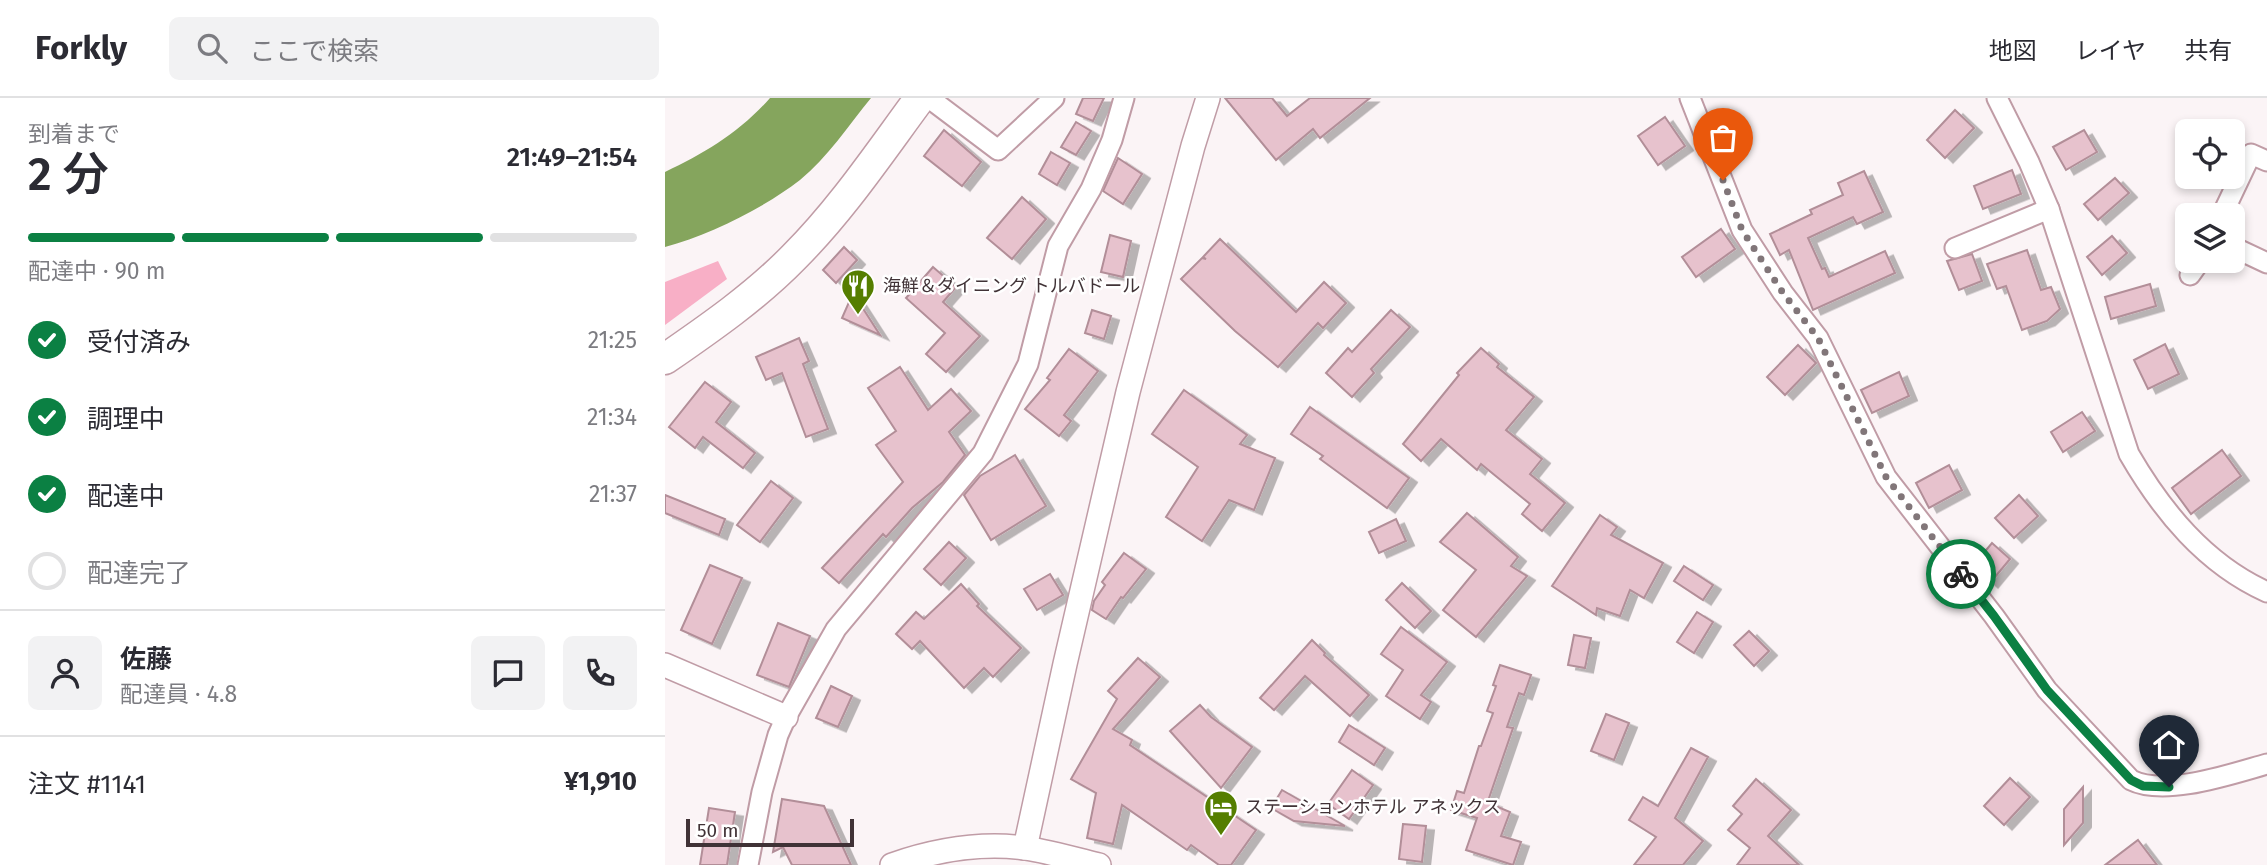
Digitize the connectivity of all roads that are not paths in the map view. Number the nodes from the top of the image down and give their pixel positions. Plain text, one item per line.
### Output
1 (920, 98) edge
2 (929, 98) edge
3 (1054, 98) edge
4 (1124, 98) edge
5 (1208, 98) edge
6 (1690, 98) edge
7 (1997, 98) edge
8 (2267, 161) edge
9 (2228, 203) edge
10 (2049, 209) junction
11 (1955, 248) dead end
12 (2245, 253) edge
13 (2267, 263) edge
14 (665, 359) edge
15 (2264, 587) edge
16 (665, 665) edge
17 (786, 717) junction
18 (2267, 764) edge
19 (1025, 848) junction
20 (748, 865) edge
21 (891, 865) edge
22 (1099, 865) edge

1 - 14 main road
2 - 3 street
4 - 17 street
5 - 19 street
6 - 18 street
7 - 10 street
8 - 9 street
10 - 11 street
10 - 15 street
12 - 13 street
16 - 17 street
17 - 20 street
19 - 21 street
19 - 22 street

